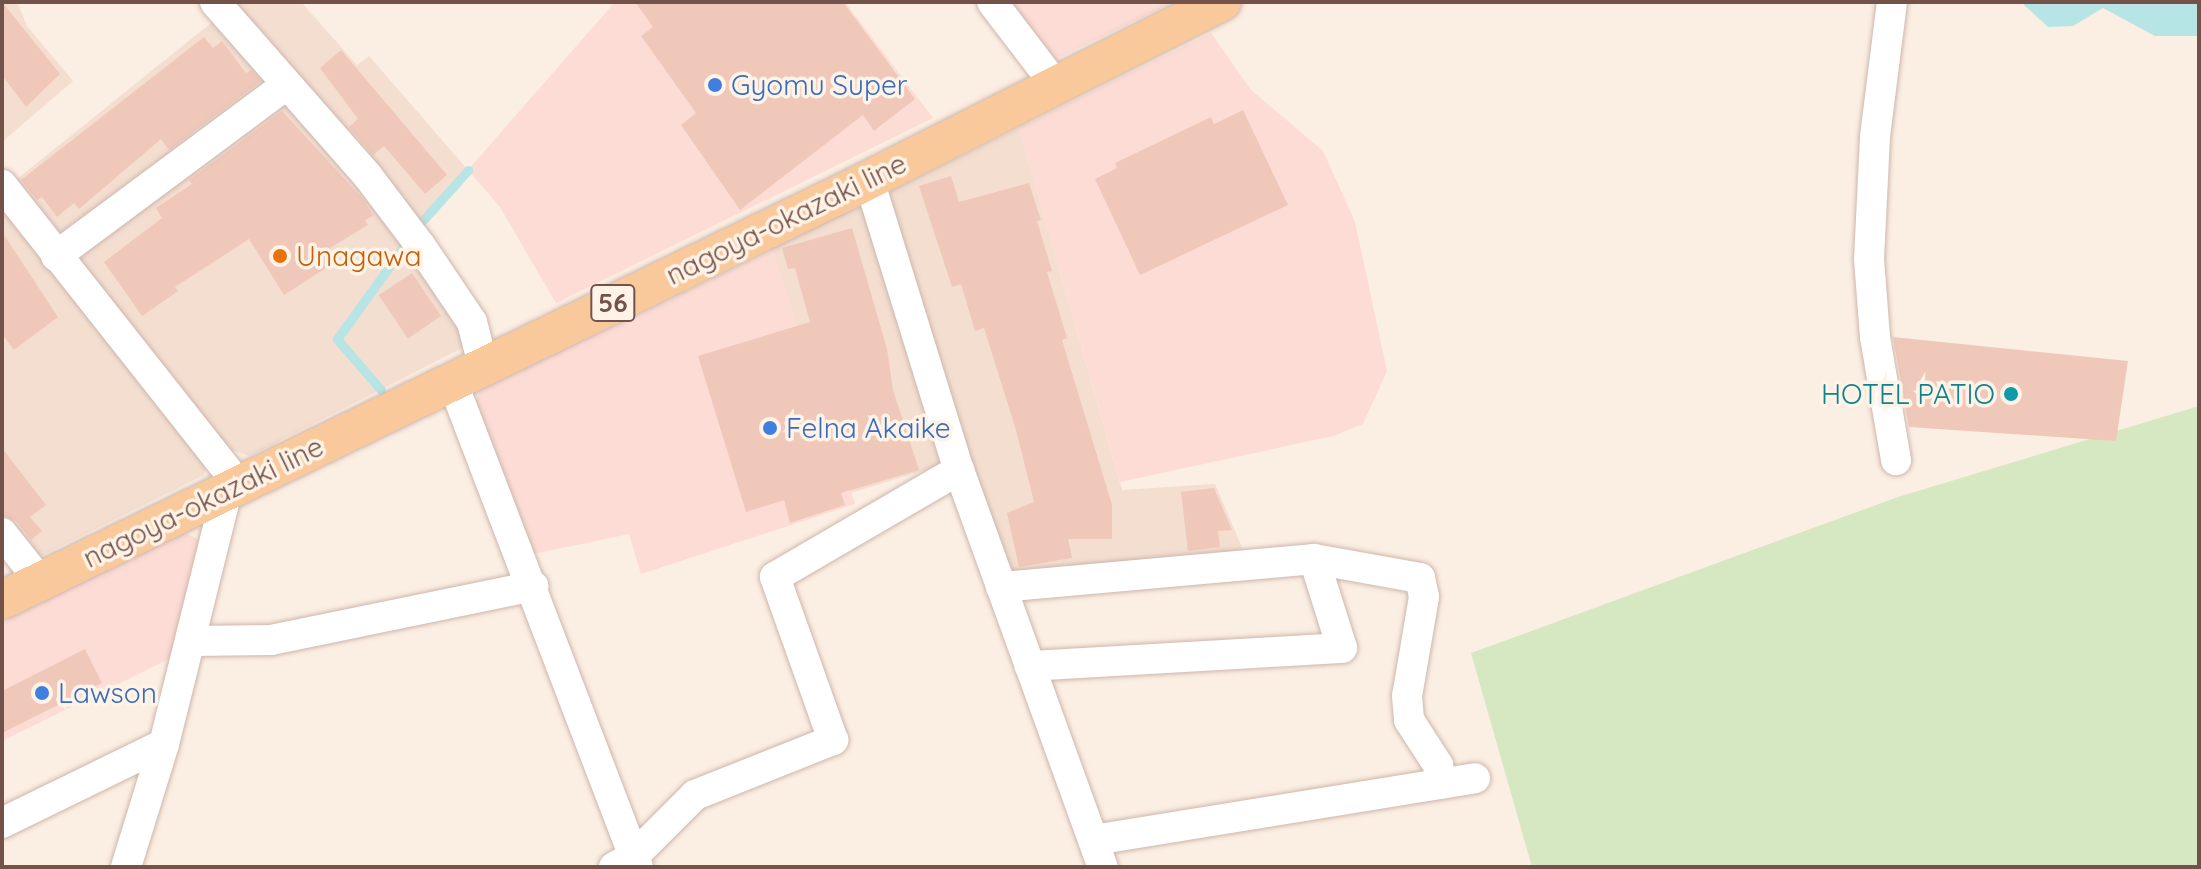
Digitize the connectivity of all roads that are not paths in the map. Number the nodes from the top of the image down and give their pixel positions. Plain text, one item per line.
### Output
1 (215, 2) edge
2 (992, 2) edge
3 (1222, 2) edge
4 (1892, 2) edge
5 (285, 86) junction
6 (1057, 87) junction
7 (869, 180) junction
8 (2, 185) edge
9 (56, 256) junction
10 (468, 373) junction
11 (1896, 460) dead end
12 (959, 470) junction
13 (233, 488) junction
14 (2, 533) edge
15 (1314, 559) junction
16 (40, 581) junction
17 (533, 586) junction
18 (1001, 587) junction
19 (2, 600) edge
20 (191, 641) junction
21 (1030, 666) junction
22 (164, 744) junction
23 (1475, 778) dead end
24 (1441, 784) junction
25 (2, 823) edge
26 (1098, 853) edge
27 (629, 863) edge
28 (126, 867) edge

1 - 5 street
2 - 6 street
3 - 6 main road, nagoya-okazaki line / 56
4 - 11 street
5 - 9 street
5 - 10 street
6 - 7 main road, nagoya-okazaki line / 56
7 - 10 main road, nagoya-okazaki line / 56
7 - 12 street
8 - 9 street
9 - 13 street
10 - 13 main road, nagoya-okazaki line / 56
10 - 17 street
12 - 18 street
12 - 27 street
13 - 16 main road, nagoya-okazaki line / 56
13 - 20 street
14 - 16 street
15 - 18 street
15 - 21 street
15 - 24 street
16 - 19 main road, nagoya-okazaki line / 56
17 - 20 street
17 - 27 street
18 - 21 street
20 - 22 street
21 - 26 street
22 - 25 street
22 - 28 street
23 - 24 street
24 - 26 street

